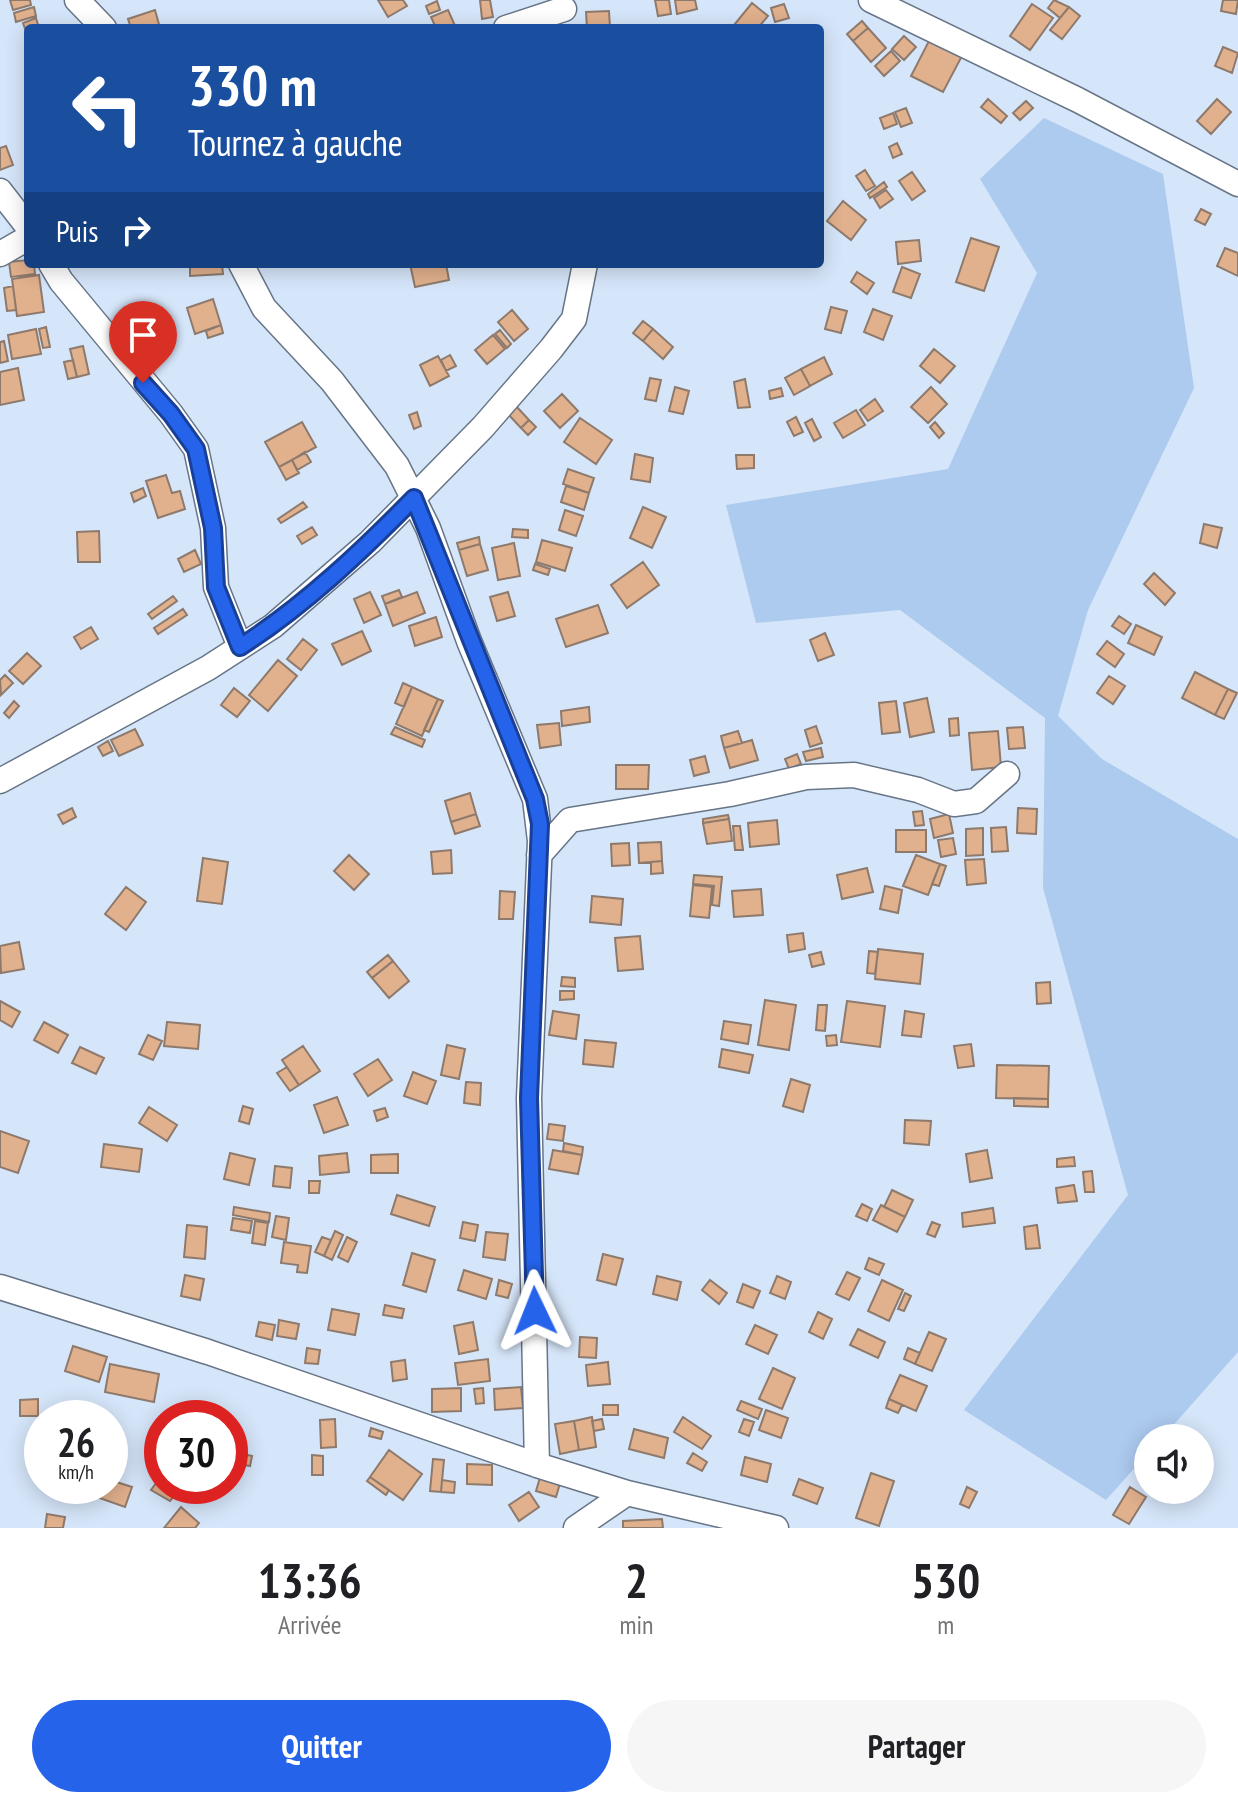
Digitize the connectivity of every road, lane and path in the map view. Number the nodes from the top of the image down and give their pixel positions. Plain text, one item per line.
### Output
1 (77, 0) edge
2 (871, 0) edge
3 (564, 12) edge
4 (100, 24) edge
5 (520, 24) edge
6 (1238, 184) edge
7 (0, 191) edge
8 (24, 222) edge
9 (24, 240) edge
10 (0, 254) edge
11 (53, 268) edge
12 (243, 268) edge
13 (584, 268) edge
14 (414, 498) junction
15 (240, 647) junction
16 (1007, 774) dead end
17 (0, 781) edge
18 (535, 799) junction
19 (570, 820) junction
20 (539, 855) junction
21 (0, 1287) edge
22 (537, 1465) junction
23 (627, 1493) junction
24 (576, 1528) edge
25 (776, 1528) edge

1 - 4 street
2 - 6 street
3 - 5 street
7 - 8 street
9 - 10 street
11 - 15 street
12 - 14 street
13 - 14 street
14 - 15 street
14 - 18 street
15 - 17 street
16 - 19 street
18 - 19 street
18 - 20 street
19 - 20 street
20 - 22 street
21 - 22 street
22 - 23 street
23 - 24 street
23 - 25 street

